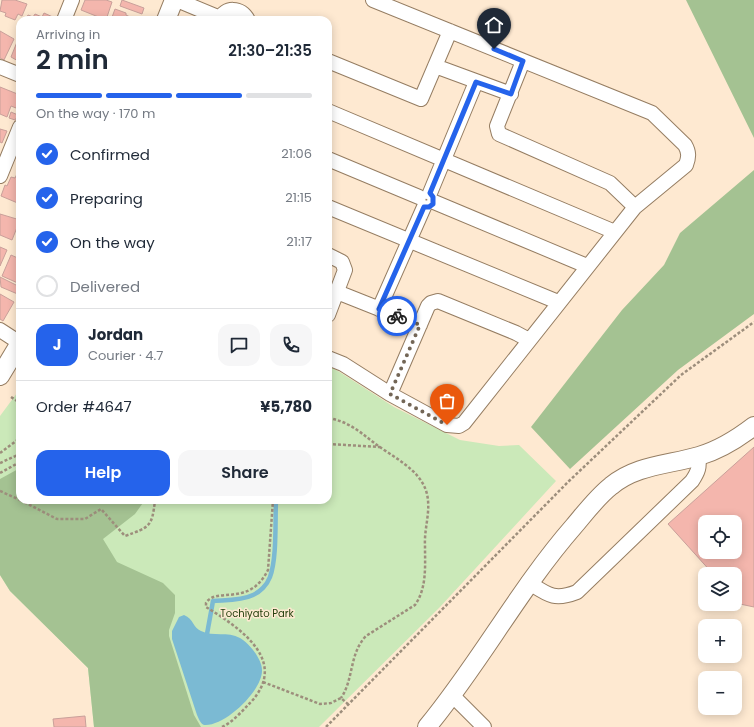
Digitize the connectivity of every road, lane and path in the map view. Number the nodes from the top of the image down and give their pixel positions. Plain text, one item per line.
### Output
1 (72, 0) edge
2 (174, 0) edge
3 (178, 0) edge
4 (373, 0) edge
5 (243, 10) edge
6 (66, 16) edge
7 (168, 16) edge
8 (213, 16) edge
9 (223, 16) edge
10 (450, 31) junction
11 (523, 61) junction
12 (332, 64) edge
13 (435, 66) junction
14 (0, 67) edge
15 (16, 73) edge
16 (476, 82) junction
17 (511, 94) junction
18 (332, 113) edge
19 (16, 137) edge
20 (444, 160) junction
21 (332, 161) edge
22 (0, 176) edge
23 (427, 200) junction
24 (635, 207) junction
25 (332, 209) edge
26 (615, 232) junction
27 (408, 240) junction
28 (332, 257) edge
29 (587, 266) junction
30 (337, 292) junction
31 (558, 302) junction
32 (332, 305) edge
33 (379, 309) junction
34 (754, 322) edge
35 (420, 325) junction
36 (0, 330) edge
37 (16, 340) edge
38 (529, 340) junction
39 (16, 350) edge
40 (332, 360) edge
41 (0, 376) edge
42 (390, 394) junction
43 (12, 396) dead end
44 (16, 400) edge
45 (332, 419) edge
46 (754, 426) edge
47 (16, 441) edge
48 (332, 444) edge
49 (381, 447) junction
50 (0, 453) edge
51 (16, 456) edge
52 (698, 457) junction
53 (0, 464) edge
54 (16, 464) edge
55 (0, 472) edge
56 (0, 491) edge
57 (16, 498) edge
58 (28, 504) edge
59 (154, 504) edge
60 (273, 504) edge
61 (528, 582) junction
62 (263, 682) junction
63 (453, 696) junction
64 (340, 698) junction
65 (349, 705) junction
66 (222, 727) edge
67 (326, 727) edge
68 (428, 727) edge
69 (484, 727) edge

1 - 6 street
2 - 7 street
3 - 8 street
4 - 10 street
5 - 9 street
10 - 11 street
10 - 13 street
11 - 17 street
11 - 24 street
12 - 13 street
13 - 16 street
14 - 15 street
16 - 17 street
16 - 20 street
17 - 24 street
18 - 20 street
19 - 22 street
20 - 23 street
20 - 26 street
21 - 23 street
23 - 27 street
23 - 29 street
24 - 26 street
25 - 27 street
26 - 29 street
27 - 31 street
27 - 33 street
28 - 30 street
29 - 31 street
30 - 32 street
30 - 33 street
31 - 38 street
33 - 35 street
34 - 65 path
35 - 38 street
35 - 42 street
36 - 37 street
38 - 42 street
39 - 41 street
40 - 42 street
43 - 44 path
45 - 49 path
46 - 52 street
47 - 50 path
48 - 49 path
49 - 64 path
51 - 53 path
52 - 61 street
52 - 61 street
54 - 55 path
56 - 57 path
58 - 59 path
60 - 62 path
61 - 63 street
62 - 64 path
62 - 66 path
63 - 68 street
63 - 69 street
64 - 65 path
65 - 67 path

